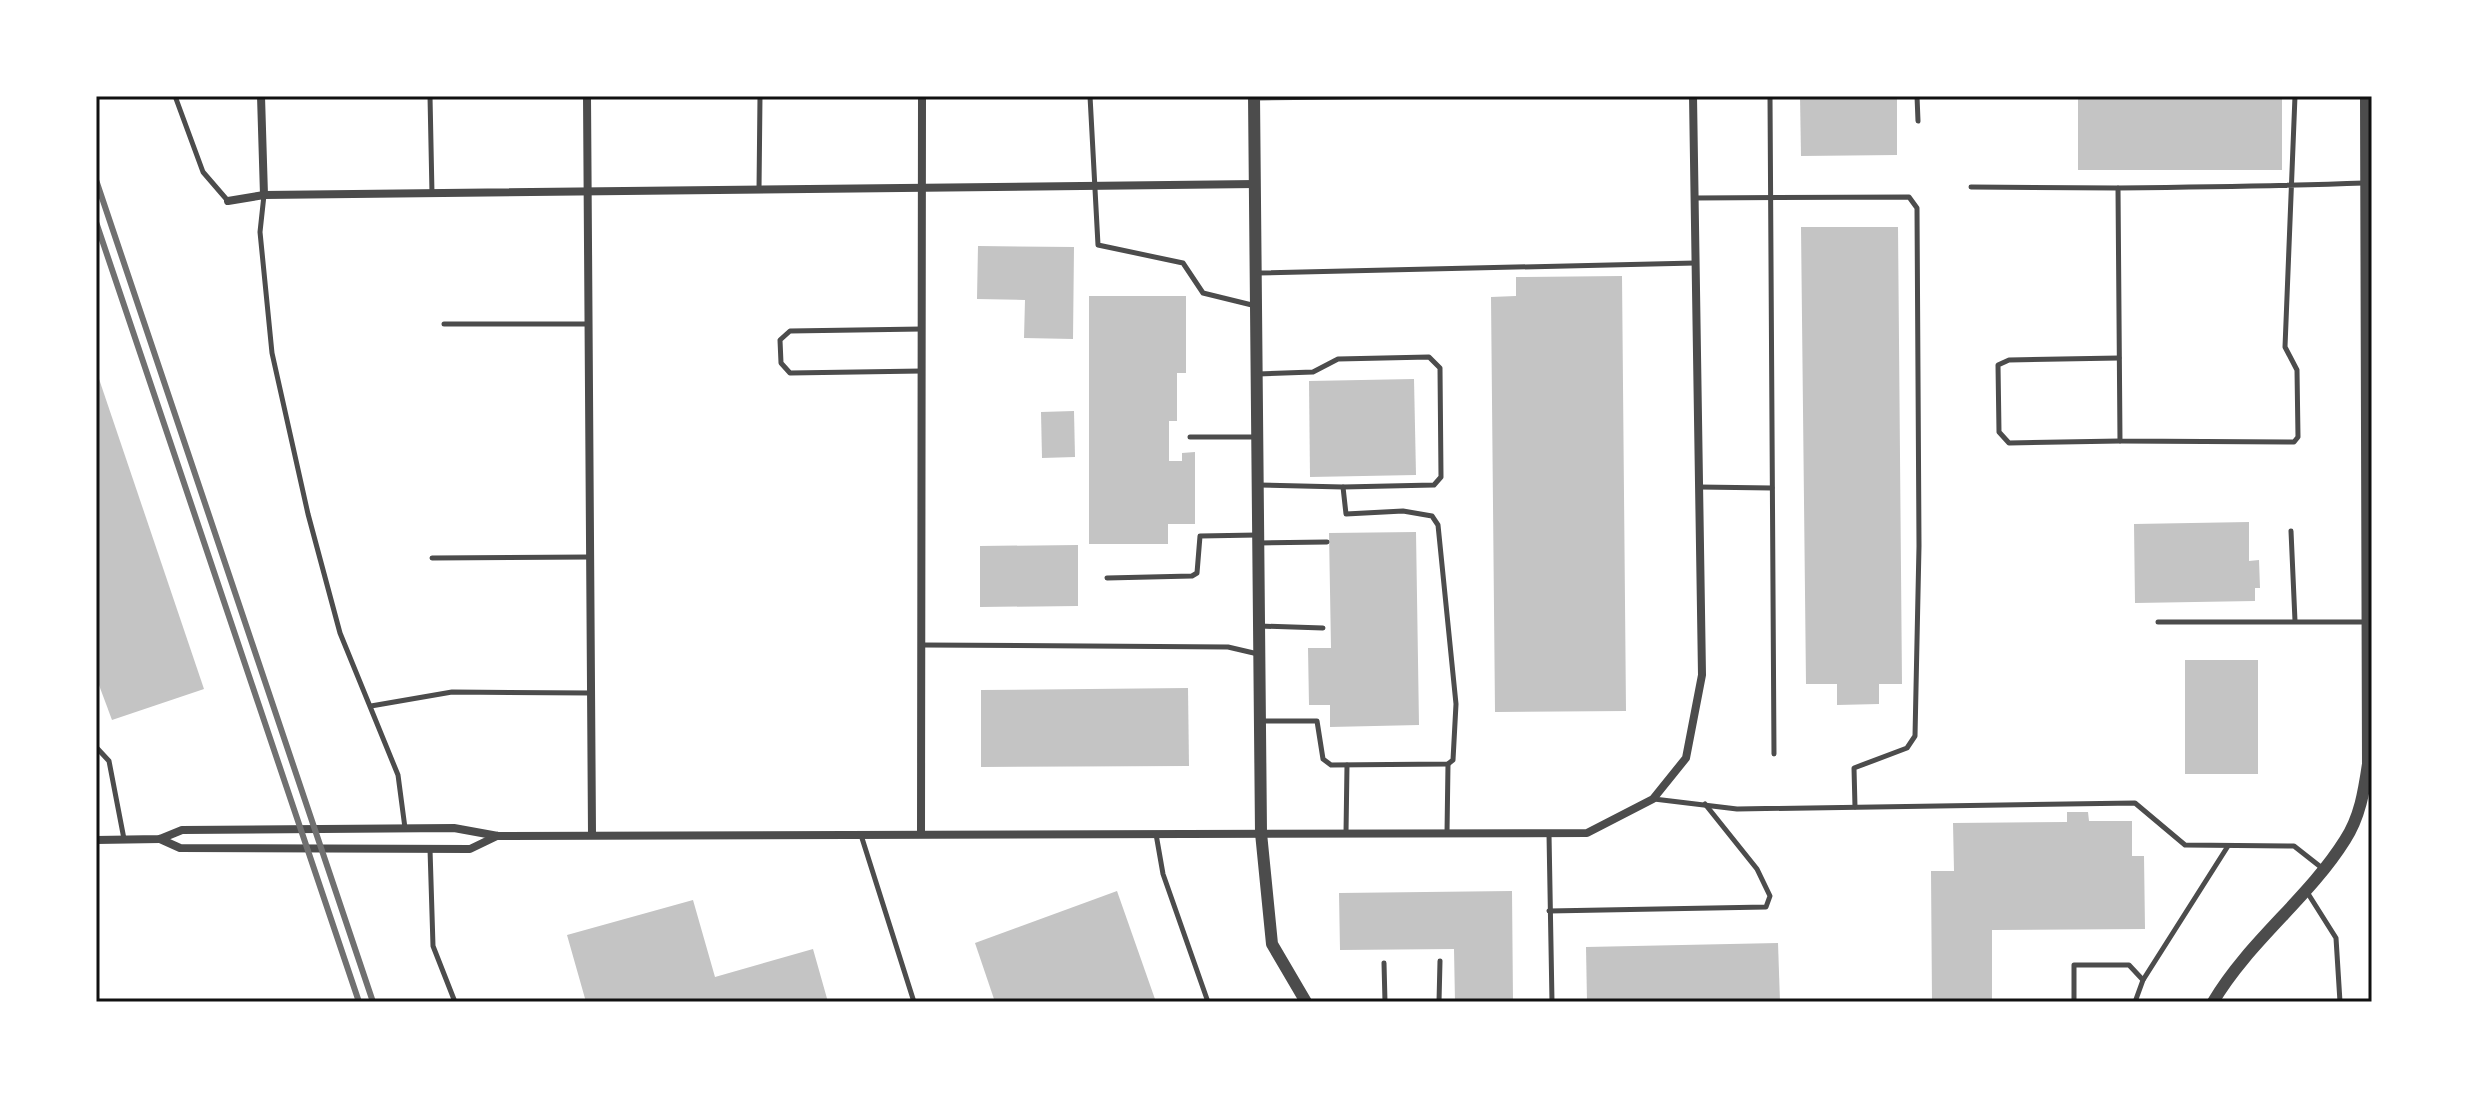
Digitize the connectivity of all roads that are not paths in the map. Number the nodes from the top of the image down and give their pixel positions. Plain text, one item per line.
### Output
1 (175, 96) edge
2 (261, 96) edge
3 (430, 96) edge
4 (587, 96) edge
5 (760, 96) edge
6 (922, 96) edge
7 (1090, 96) edge
8 (1439, 96) edge
9 (1693, 96) edge
10 (1770, 96) edge
11 (1917, 96) edge
12 (2295, 96) edge
13 (2366, 96) edge
14 (1254, 97) edge
15 (1918, 121) dead end
16 (2364, 183) junction
17 (1256, 184) junction
18 (2290, 185) junction
19 (1092, 187) junction
20 (1971, 187) dead end
21 (2118, 188) junction
22 (924, 189) junction
23 (759, 191) junction
24 (587, 193) junction
25 (264, 195) junction
26 (432, 195) junction
27 (1771, 197) junction
28 (1695, 198) junction
29 (228, 201) joint
30 (1696, 263) junction
31 (1256, 273) junction
32 (1257, 306) junction
33 (444, 324) dead end
34 (588, 324) junction
35 (923, 329) junction
36 (2119, 358) junction
37 (923, 371) junction
38 (1257, 374) junction
39 (1190, 437) dead end
40 (1258, 437) junction
41 (2120, 441) junction
42 (1258, 485) junction
43 (1343, 487) junction
44 (1699, 487) junction
45 (1772, 488) junction
46 (2291, 531) dead end
47 (1258, 539) junction
48 (1327, 542) dead end
49 (590, 557) junction
50 (432, 558) dead end
51 (1107, 578) dead end
52 (2295, 621) junction
53 (2158, 622) dead end
54 (2368, 622) junction
55 (1259, 626) junction
56 (1323, 628) dead end
57 (923, 645) junction
58 (1259, 654) junction
59 (591, 693) junction
60 (371, 706) junction
61 (1261, 721) junction
62 (96, 747) edge
63 (1774, 754) dead end
64 (1448, 764) junction
65 (1347, 765) junction
66 (1653, 799) junction
67 (1705, 804) junction
68 (1855, 807) junction
69 (405, 828) junction
70 (860, 833) junction
71 (921, 833) junction
72 (1156, 833) junction
73 (1261, 833) junction
74 (1346, 833) junction
75 (1447, 833) junction
76 (1549, 833) junction
77 (592, 834) junction
78 (498, 836) junction
79 (160, 839) junction
80 (96, 840) edge
81 (124, 840) junction
82 (2229, 845) junction
83 (430, 849) junction
84 (2322, 868) junction
85 (2305, 889) junction
86 (1549, 911) junction
87 (1440, 961) dead end
88 (1384, 963) dead end
89 (2143, 980) junction
90 (455, 1002) edge
91 (914, 1002) edge
92 (1208, 1002) edge
93 (1306, 1002) edge
94 (1385, 1002) edge
95 (1439, 1002) edge
96 (1552, 1002) edge
97 (2074, 1002) edge
98 (2135, 1002) edge
99 (2213, 1002) edge
100 (2340, 1002) edge

1 - 29 lane
2 - 25 street
3 - 26 lane
4 - 24 street
5 - 23 lane
6 - 22 street
7 - 19 lane
8 - 14 lane
9 - 28 street
10 - 27 lane
11 - 15 lane
12 - 18 lane
13 - 16 street
14 - 17 street
16 - 18 lane
16 - 54 street
17 - 19 street
17 - 31 street
18 - 21 lane
18 - 41 lane
19 - 22 street
19 - 32 lane
20 - 21 lane
21 - 36 lane
22 - 23 street
22 - 35 street
23 - 24 street
24 - 26 street
24 - 34 street
25 - 26 street
25 - 29 street
25 - 60 lane
27 - 28 lane
27 - 45 lane
27 - 68 lane
28 - 30 street
30 - 31 lane
30 - 44 street
31 - 32 street
32 - 38 street
33 - 34 lane
34 - 49 street
35 - 37 street
35 - 37 lane
36 - 41 lane
36 - 41 lane
37 - 57 street
38 - 40 street
38 - 43 lane
39 - 40 lane
40 - 42 street
42 - 43 lane
42 - 47 street
43 - 64 lane
44 - 45 lane
44 - 66 street
45 - 63 lane
46 - 52 lane
47 - 48 lane
47 - 51 lane
47 - 55 street
49 - 50 lane
49 - 59 street
52 - 53 lane
52 - 54 lane
54 - 84 street
55 - 56 lane
55 - 58 street
57 - 58 lane
57 - 71 street
58 - 61 street
59 - 60 lane
59 - 77 street
60 - 69 lane
61 - 65 lane
61 - 73 street
62 - 81 lane
64 - 65 lane
64 - 75 lane
65 - 74 lane
66 - 67 lane
66 - 76 street
67 - 68 lane
67 - 86 lane
68 - 82 lane
69 - 78 street
69 - 79 street
70 - 71 street
70 - 77 street
70 - 91 lane
71 - 72 street
72 - 73 street
72 - 92 lane
73 - 74 street
73 - 93 street
74 - 75 street
75 - 76 street
76 - 86 lane
77 - 78 street
78 - 83 street
79 - 81 street
79 - 83 street
80 - 81 street
82 - 84 lane
82 - 89 lane
83 - 90 lane
84 - 85 street
85 - 99 street
85 - 100 lane
86 - 96 lane
87 - 95 lane
88 - 94 lane
89 - 97 lane
89 - 98 lane

